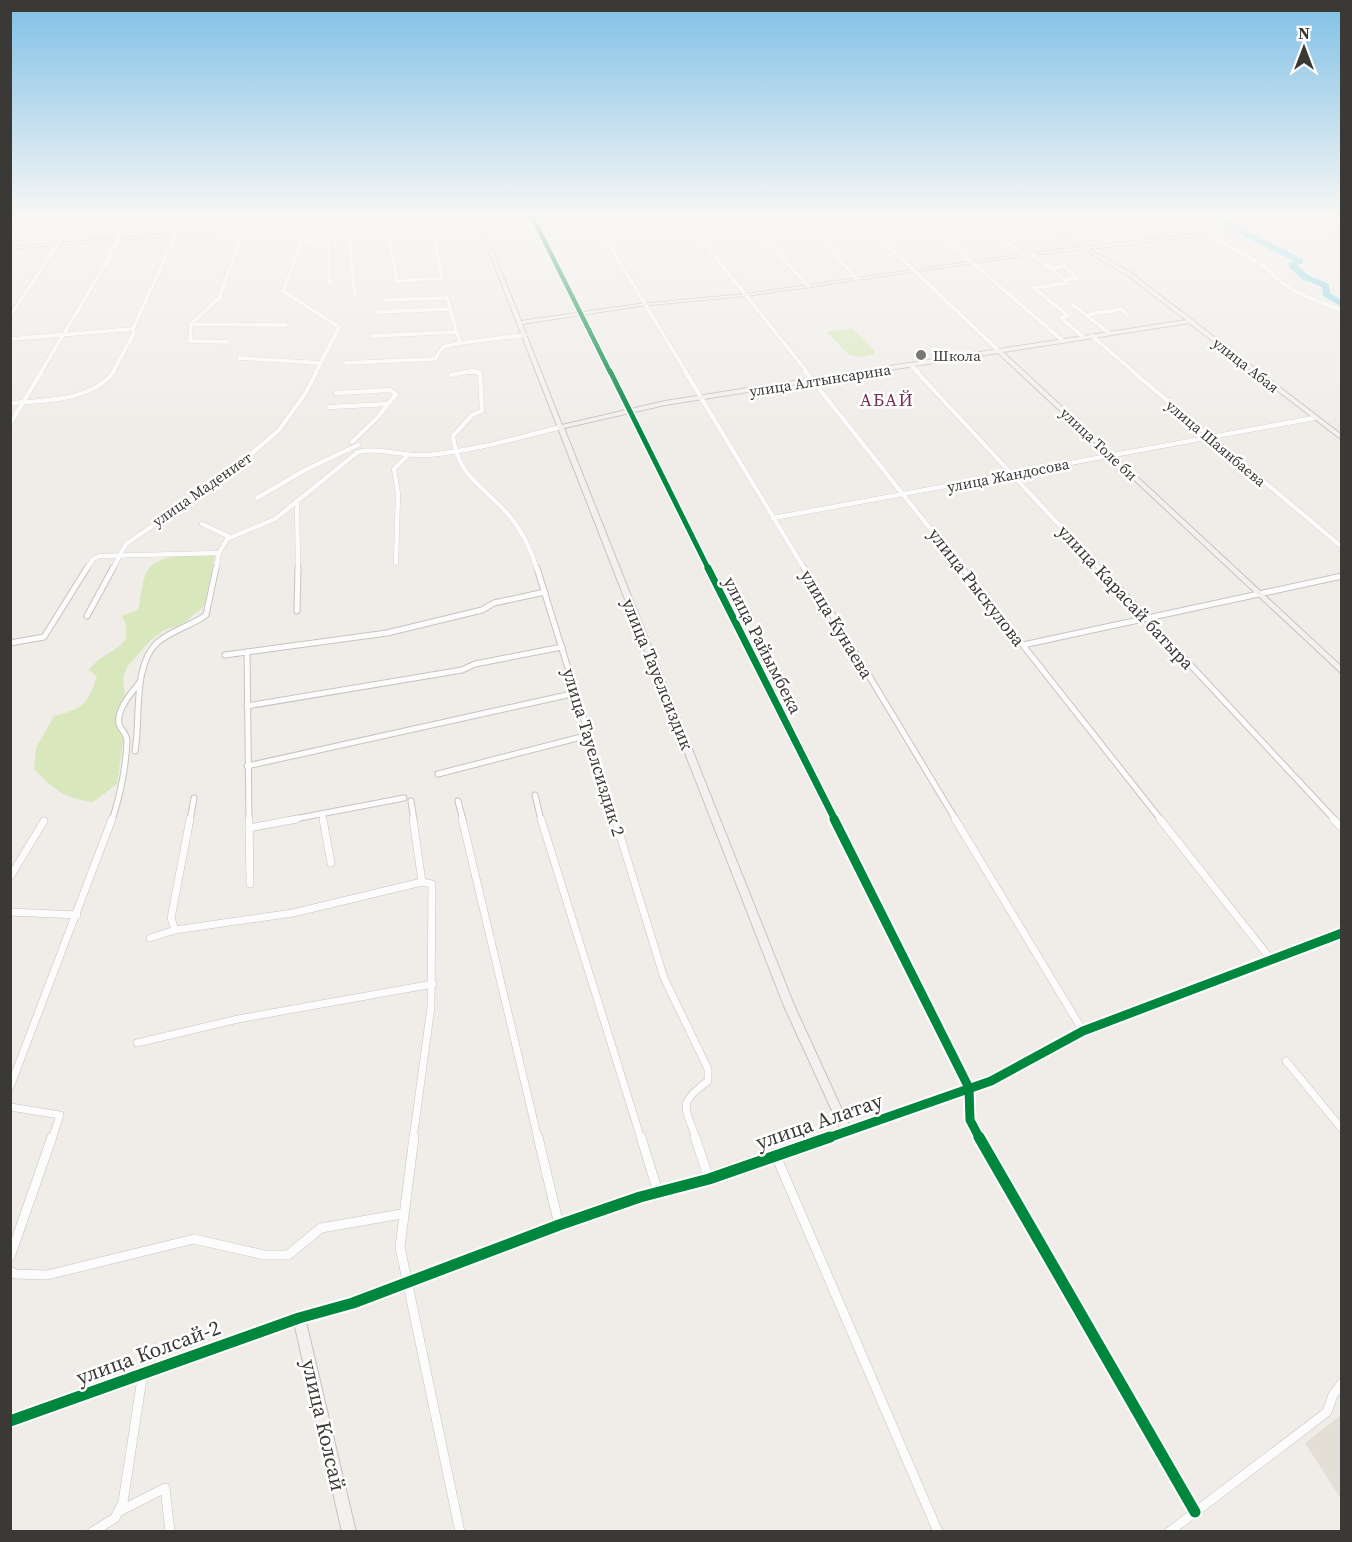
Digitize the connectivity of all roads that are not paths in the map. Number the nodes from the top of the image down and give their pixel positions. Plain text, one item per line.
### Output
1 (29, 288) edge
2 (91, 288) edge
3 (152, 288) edge
4 (223, 288) edge
5 (284, 288) edge
6 (354, 288) edge
7 (506, 288) edge
8 (568, 288) edge
9 (635, 288) edge
10 (740, 288) edge
11 (794, 288) edge
12 (934, 288) edge
13 (1002, 288) edge
14 (1034, 288) edge
15 (1147, 288) edge
16 (1291, 288) edge
17 (746, 295) junction
18 (355, 296) dead end
19 (385, 300) dead end
20 (214, 303) junction
21 (206, 305) dead end
22 (1073, 305) dead end
23 (646, 306) junction
24 (449, 309) junction
25 (1341, 310) edge
26 (375, 312) dead end
27 (581, 314) junction
28 (1086, 315) junction
29 (1128, 315) dead end
30 (10, 316) edge
31 (1190, 321) junction
32 (520, 322) junction
33 (190, 324) junction
34 (286, 325) dead end
35 (133, 329) junction
36 (455, 332) junction
37 (1109, 333) junction
38 (62, 335) junction
39 (525, 335) junction
40 (372, 336) dead end
41 (1092, 336) junction
42 (1083, 337) junction
43 (10, 339) edge
44 (1063, 341) junction
45 (226, 342) dead end
46 (460, 343) junction
47 (999, 351) junction
48 (239, 358) dead end
49 (321, 363) junction
50 (346, 363) dead end
51 (911, 365) junction
52 (451, 375) dead end
53 (815, 381) junction
54 (336, 393) dead end
55 (703, 398) junction
56 (22, 402) junction
57 (10, 403) edge
58 (388, 404) junction
59 (329, 407) dead end
60 (629, 411) junction
61 (1314, 418) junction
62 (10, 424) edge
63 (561, 427) junction
64 (1208, 437) junction
65 (1341, 438) edge
66 (352, 442) dead end
67 (358, 445) dead end
68 (453, 451) junction
69 (1111, 455) junction
70 (407, 456) junction
71 (1012, 475) junction
72 (904, 494) junction
73 (257, 498) dead end
74 (297, 501) junction
75 (773, 518) junction
76 (202, 524) dead end
77 (230, 537) junction
78 (1341, 547) edge
79 (219, 553) junction
80 (119, 557) junction
81 (396, 563) dead end
82 (1341, 576) edge
83 (544, 592) junction
84 (1257, 593) junction
85 (297, 611) dead end
86 (87, 616) dead end
87 (1143, 616) junction
88 (10, 643) edge
89 (1023, 645) junction
90 (562, 647) junction
91 (247, 652) junction
92 (225, 655) dead end
93 (1341, 672) edge
94 (140, 682) junction
95 (576, 693) junction
96 (247, 706) junction
97 (590, 735) junction
98 (135, 751) dead end
99 (247, 766) junction
100 (438, 774) dead end
101 (535, 795) dead end
102 (194, 798) dead end
103 (404, 798) dead end
104 (411, 801) dead end
105 (458, 801) dead end
106 (322, 814) junction
107 (44, 821) dead end
108 (249, 828) junction
109 (1341, 828) edge
110 (331, 863) dead end
111 (10, 877) edge
112 (422, 882) junction
113 (250, 884) dead end
114 (10, 912) edge
115 (77, 915) junction
116 (175, 930) junction
117 (1341, 933) edge
118 (150, 938) dead end
119 (1270, 958) junction
120 (433, 984) junction
121 (1083, 1031) junction
122 (137, 1043) dead end
123 (1286, 1061) dead end
124 (10, 1087) edge
125 (969, 1088) junction
126 (10, 1107) edge
127 (1341, 1129) edge
128 (846, 1130) junction
129 (776, 1155) junction
130 (709, 1179) junction
131 (658, 1192) junction
132 (402, 1214) junction
133 (559, 1225) junction
134 (10, 1257) edge
135 (10, 1271) edge
136 (407, 1282) junction
137 (299, 1318) junction
138 (143, 1372) junction
139 (1341, 1383) edge
140 (10, 1421) edge
141 (120, 1511) junction
142 (1195, 1512) junction
143 (92, 1532) edge
144 (170, 1532) edge
145 (349, 1532) edge
146 (460, 1532) edge
147 (938, 1532) edge
148 (1169, 1532) edge

1 - 30 street
2 - 38 street
3 - 35 street
4 - 20 street
5 - 49 street, улица Мадениет
6 - 18 street
7 - 32 street, улица Тауелсиздик
8 - 27 street, улица Райымбека
9 - 23 street, улица Кунаева
10 - 17 street, улица Рыскулова
11 - 17 street
12 - 47 street, улица Толе би
13 - 44 street
14 - 42 street
15 - 31 street, улица Абая
16 - 25 street
17 - 23 street
17 - 53 street, улица Рыскулова
19 - 24 street
20 - 21 street
20 - 33 street
22 - 28 street
23 - 27 street
23 - 55 street, улица Кунаева
24 - 26 street
24 - 36 street
27 - 32 street
27 - 60 street, улица Райымбека
28 - 29 street
28 - 37 street
31 - 37 street, улица Алтынсарина
31 - 61 street, улица Абая
32 - 39 street, улица Тауелсиздик
33 - 34 street
33 - 45 street
35 - 38 street
35 - 56 street
36 - 40 street
36 - 46 street
37 - 41 street, улица Алтынсарина
38 - 43 street
38 - 56 street
39 - 46 street
39 - 63 street, улица Тауелсиздик
41 - 42 street, улица Алтынсарина
41 - 64 street, улица Шаянбаева
42 - 44 street, улица Алтынсарина
44 - 47 street, улица Алтынсарина
46 - 50 street
47 - 51 street, улица Алтынсарина
47 - 69 street, улица Толе би
48 - 49 street
49 - 80 street, улица Мадениет
51 - 53 street, улица Алтынсарина
51 - 71 street, улица Карасай батыра
52 - 68 street
53 - 55 street, улица Алтынсарина
53 - 72 street, улица Рыскулова
54 - 58 street
55 - 60 street, улица Алтынсарина
55 - 75 street, улица Кунаева
56 - 57 street
56 - 62 street
58 - 59 street
58 - 66 street
60 - 63 street, улица Алтынсарина
60 - 125 street, улица Райымбека
61 - 64 street, улица Жандосова
61 - 65 street, улица Абая
63 - 68 street, улица Алтынсарина
63 - 128 street, улица Тауелсиздик
64 - 69 street, улица Жандосова
64 - 78 street, улица Шаянбаева
67 - 73 street
68 - 70 street, улица Алтынсарина
68 - 83 street, улица Тауелсиздик 2
69 - 71 street, улица Жандосова
69 - 84 street, улица Толе би
70 - 74 street, улица Алтынсарина
70 - 81 street
71 - 72 street, улица Жандосова
71 - 87 street, улица Карасай батыра
72 - 75 street, улица Жандосова
72 - 89 street, улица Рыскулова
74 - 77 street, улица Алтынсарина
74 - 85 street
75 - 121 street, улица Кунаева
76 - 77 street
77 - 79 street
79 - 80 street
79 - 94 street
80 - 86 street, улица Мадениет
80 - 88 street
82 - 84 street
83 - 90 street, улица Тауелсиздик 2
83 - 91 street
84 - 87 street
84 - 93 street, улица Толе би
87 - 89 street
87 - 109 street, улица Карасай батыра
89 - 119 street, улица Рыскулова
90 - 95 street, улица Тауелсиздик 2
90 - 96 street
91 - 92 street
91 - 96 street
94 - 98 street
94 - 115 street
95 - 97 street, улица Тауелсиздик 2
95 - 99 street
96 - 99 street
97 - 100 street
97 - 130 street, улица Тауелсиздик 2
99 - 108 street
101 - 131 street
102 - 116 street
103 - 106 street
104 - 112 street
105 - 133 street
106 - 108 street
106 - 110 street
107 - 111 street
108 - 113 street
112 - 116 street
112 - 120 street
114 - 115 street
115 - 124 street
116 - 118 street
117 - 119 street, улица Алатау
119 - 121 street, улица Алатау
120 - 122 street
120 - 132 street
121 - 125 street, улица Алатау
123 - 127 street
125 - 128 street, улица Алатау
125 - 142 street
126 - 134 street
128 - 129 street, улица Алатау
129 - 130 street, улица Алатау
129 - 147 street
130 - 131 street, улица Алатау
131 - 133 street, улица Алатау
132 - 135 street
132 - 136 street
133 - 136 street, улица Алатау
136 - 137 street, улица Алатау
136 - 146 street
137 - 138 street, улица Колсай-2
137 - 145 street, улица Колсай
138 - 140 street, улица Колсай-2
138 - 141 street
139 - 142 street
141 - 143 street
141 - 144 street
142 - 148 street

